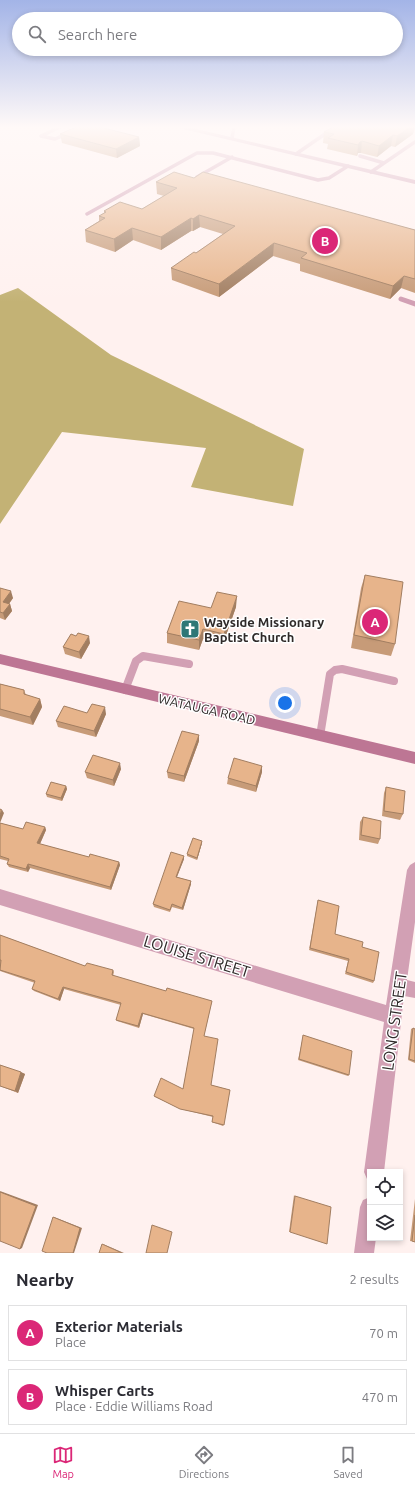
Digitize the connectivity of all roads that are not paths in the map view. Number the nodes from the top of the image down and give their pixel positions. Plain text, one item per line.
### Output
1 (138, 185) edge
2 (86, 214) dead end
3 (401, 299) dead end
4 (415, 304) edge
5 (0, 659) edge
6 (189, 664) dead end
7 (394, 681) dead end
8 (125, 690) junction
9 (320, 736) junction
10 (415, 758) edge
11 (415, 875) edge
12 (0, 897) edge
13 (407, 988) edge
14 (393, 1016) junction
15 (374, 1169) edge
16 (367, 1230) edge
17 (364, 1253) edge

1 - 2 lane
3 - 4 lane
5 - 8 main road, WATAUGA ROAD
6 - 8 lane
7 - 9 lane
8 - 9 main road, WATAUGA ROAD
9 - 10 main road, WATAUGA ROAD
11 - 13 street, LONG STREET
12 - 14 street, LOUISE STREET
13 - 14 street, LONG STREET
14 - 15 street, LONG STREET
16 - 17 street

